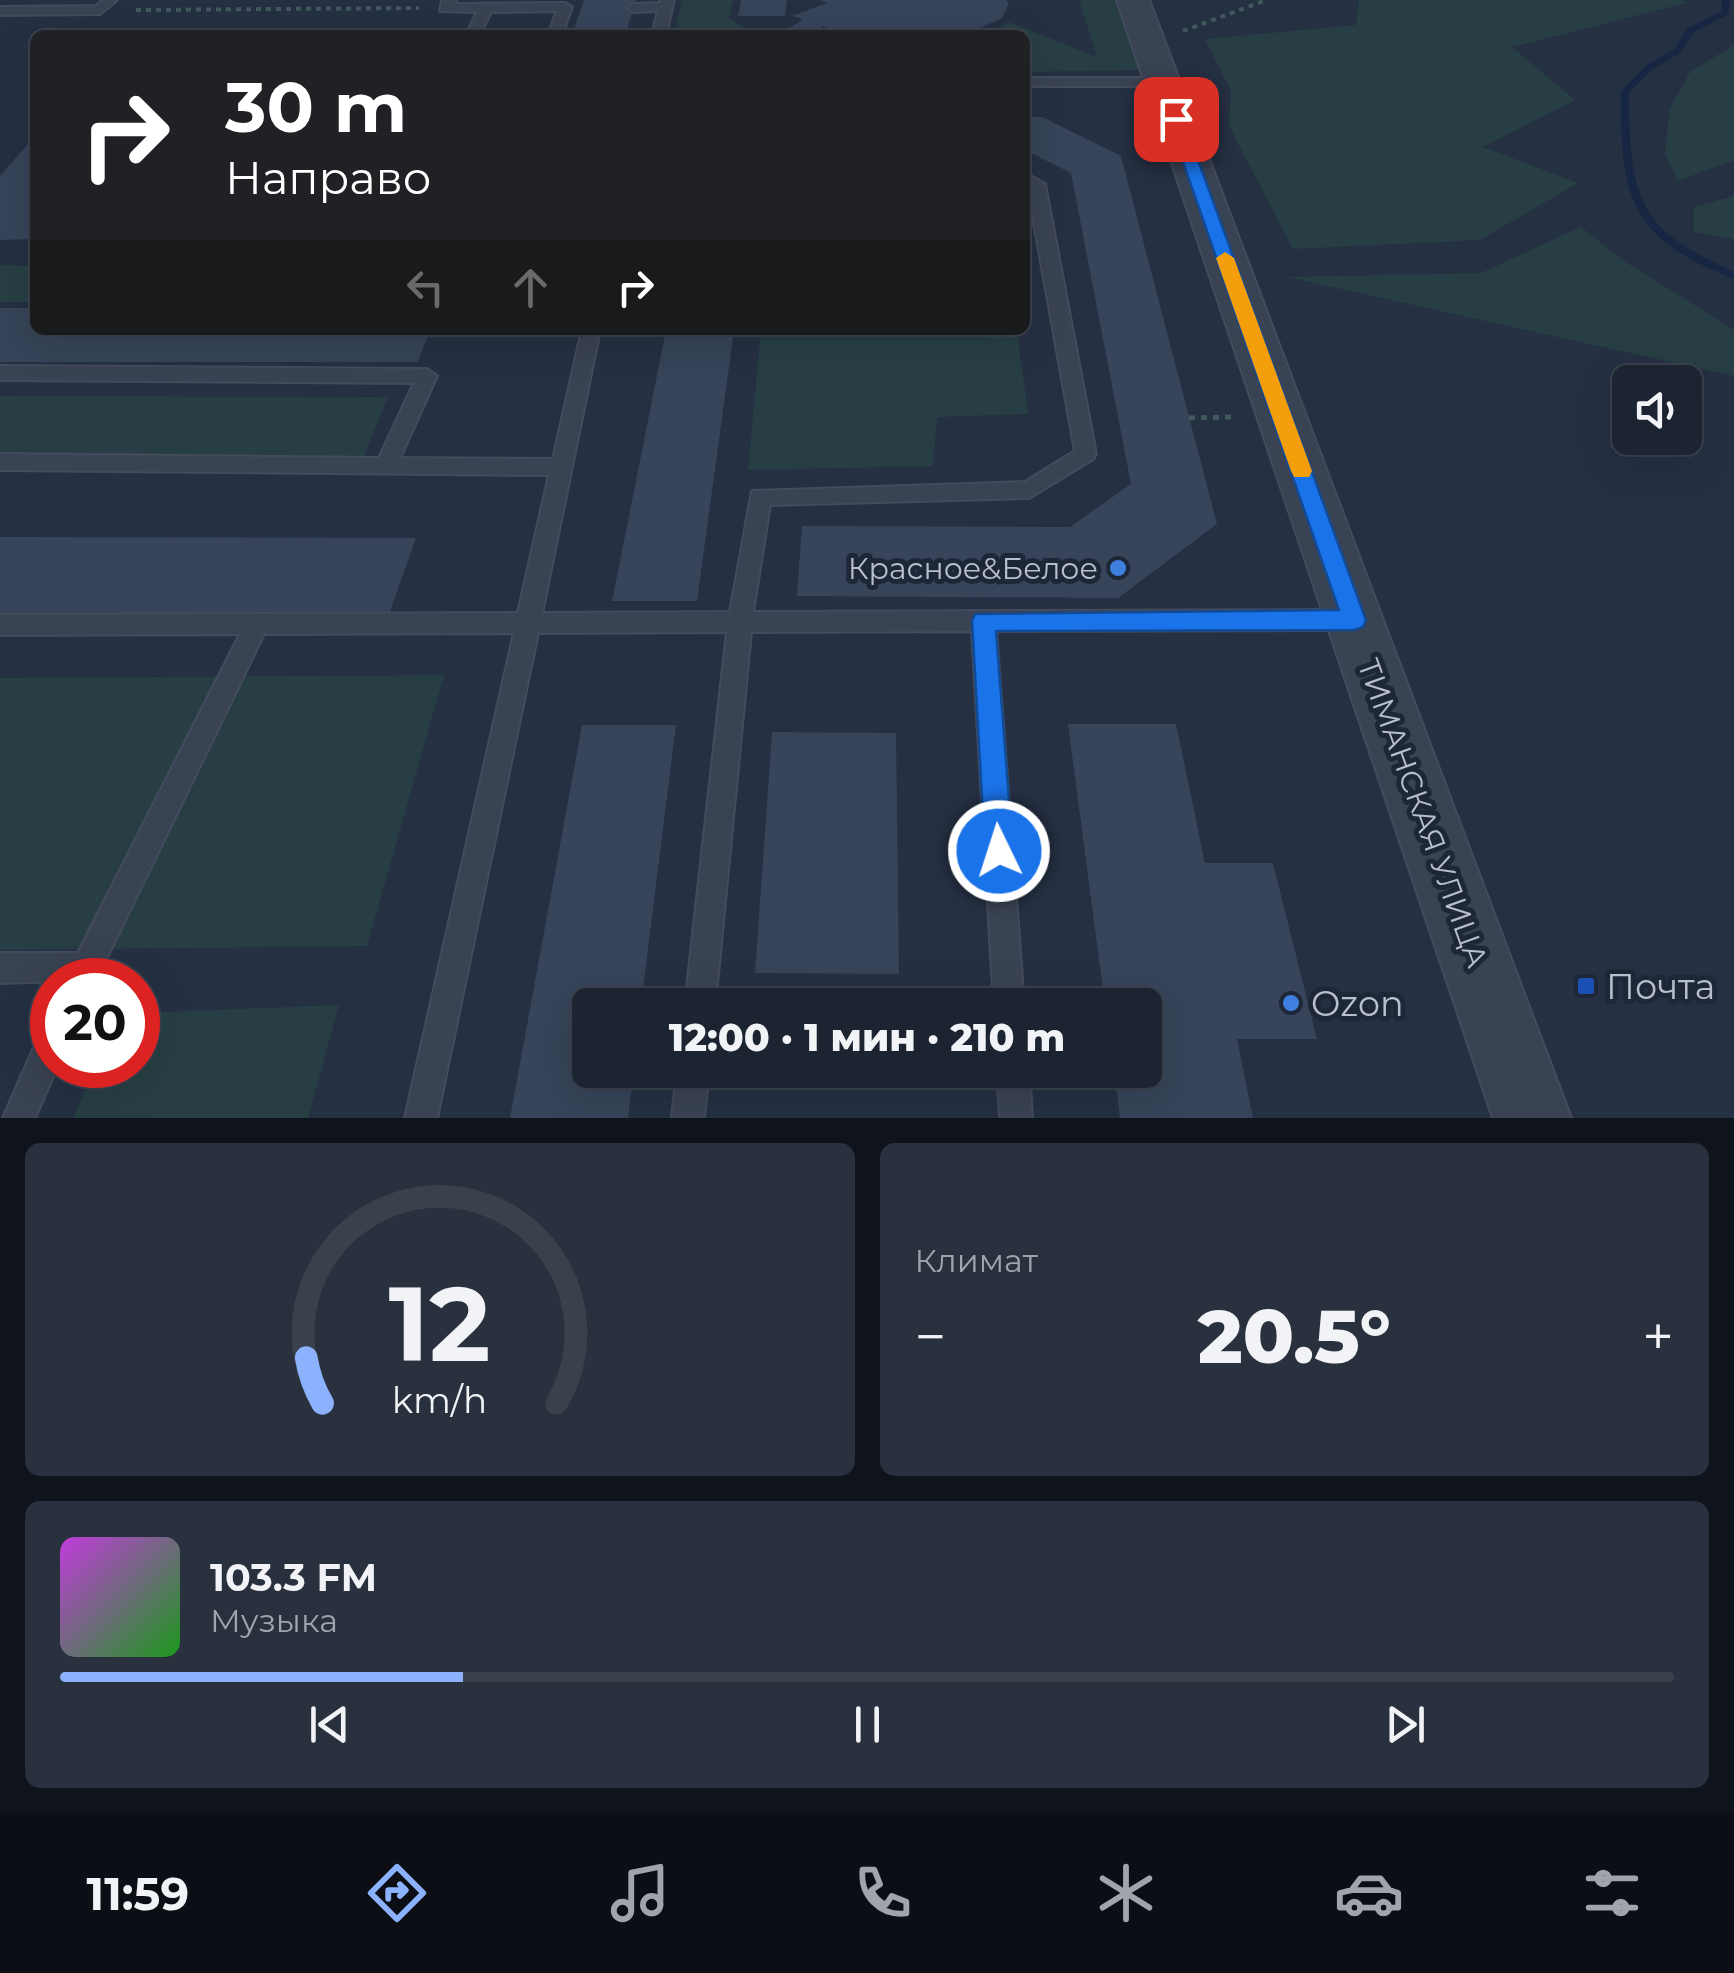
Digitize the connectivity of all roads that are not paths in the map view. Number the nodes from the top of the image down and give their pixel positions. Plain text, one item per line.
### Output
1 (447, 4) edge
2 (667, 4) edge
3 (105, 5) edge
4 (566, 7) junction
5 (582, 7) dead end
6 (486, 8) junction
7 (634, 8) dead end
8 (0, 11) edge
9 (475, 30) edge
10 (557, 30) edge
11 (660, 30) edge
12 (1148, 42) edge
13 (1030, 80) edge
14 (1030, 180) edge
15 (591, 335) edge
16 (0, 374) edge
17 (0, 462) edge
18 (386, 466) junction
19 (562, 467) junction
20 (1354, 620) junction
21 (984, 621) junction
22 (740, 622) junction
23 (528, 623) junction
24 (258, 624) junction
25 (0, 625) edge
26 (91, 958) edge
27 (0, 968) edge
28 (30, 970) edge
29 (702, 988) edge
30 (1008, 988) edge
31 (32, 1088) edge
32 (691, 1088) edge
33 (1014, 1088) edge
34 (19, 1118) edge
35 (421, 1118) edge
36 (688, 1118) edge
37 (1016, 1118) edge
38 (1532, 1118) edge

1 - 6 lane
2 - 7 lane
2 - 11 lane
3 - 8 lane
4 - 5 lane
4 - 6 lane
4 - 10 lane
6 - 9 lane
12 - 13 lane
12 - 20 street, ТИМАНСКАЯ УЛИЦА
14 - 22 lane
15 - 19 lane
16 - 18 lane
17 - 18 lane
18 - 19 lane
19 - 23 lane
20 - 21 lane
20 - 38 street, ТИМАНСКАЯ УЛИЦА
21 - 22 lane
21 - 30 lane
22 - 23 lane
22 - 29 lane
23 - 24 lane
23 - 35 lane
24 - 25 lane
24 - 26 lane
27 - 28 lane
31 - 34 lane
32 - 36 lane
33 - 37 lane

